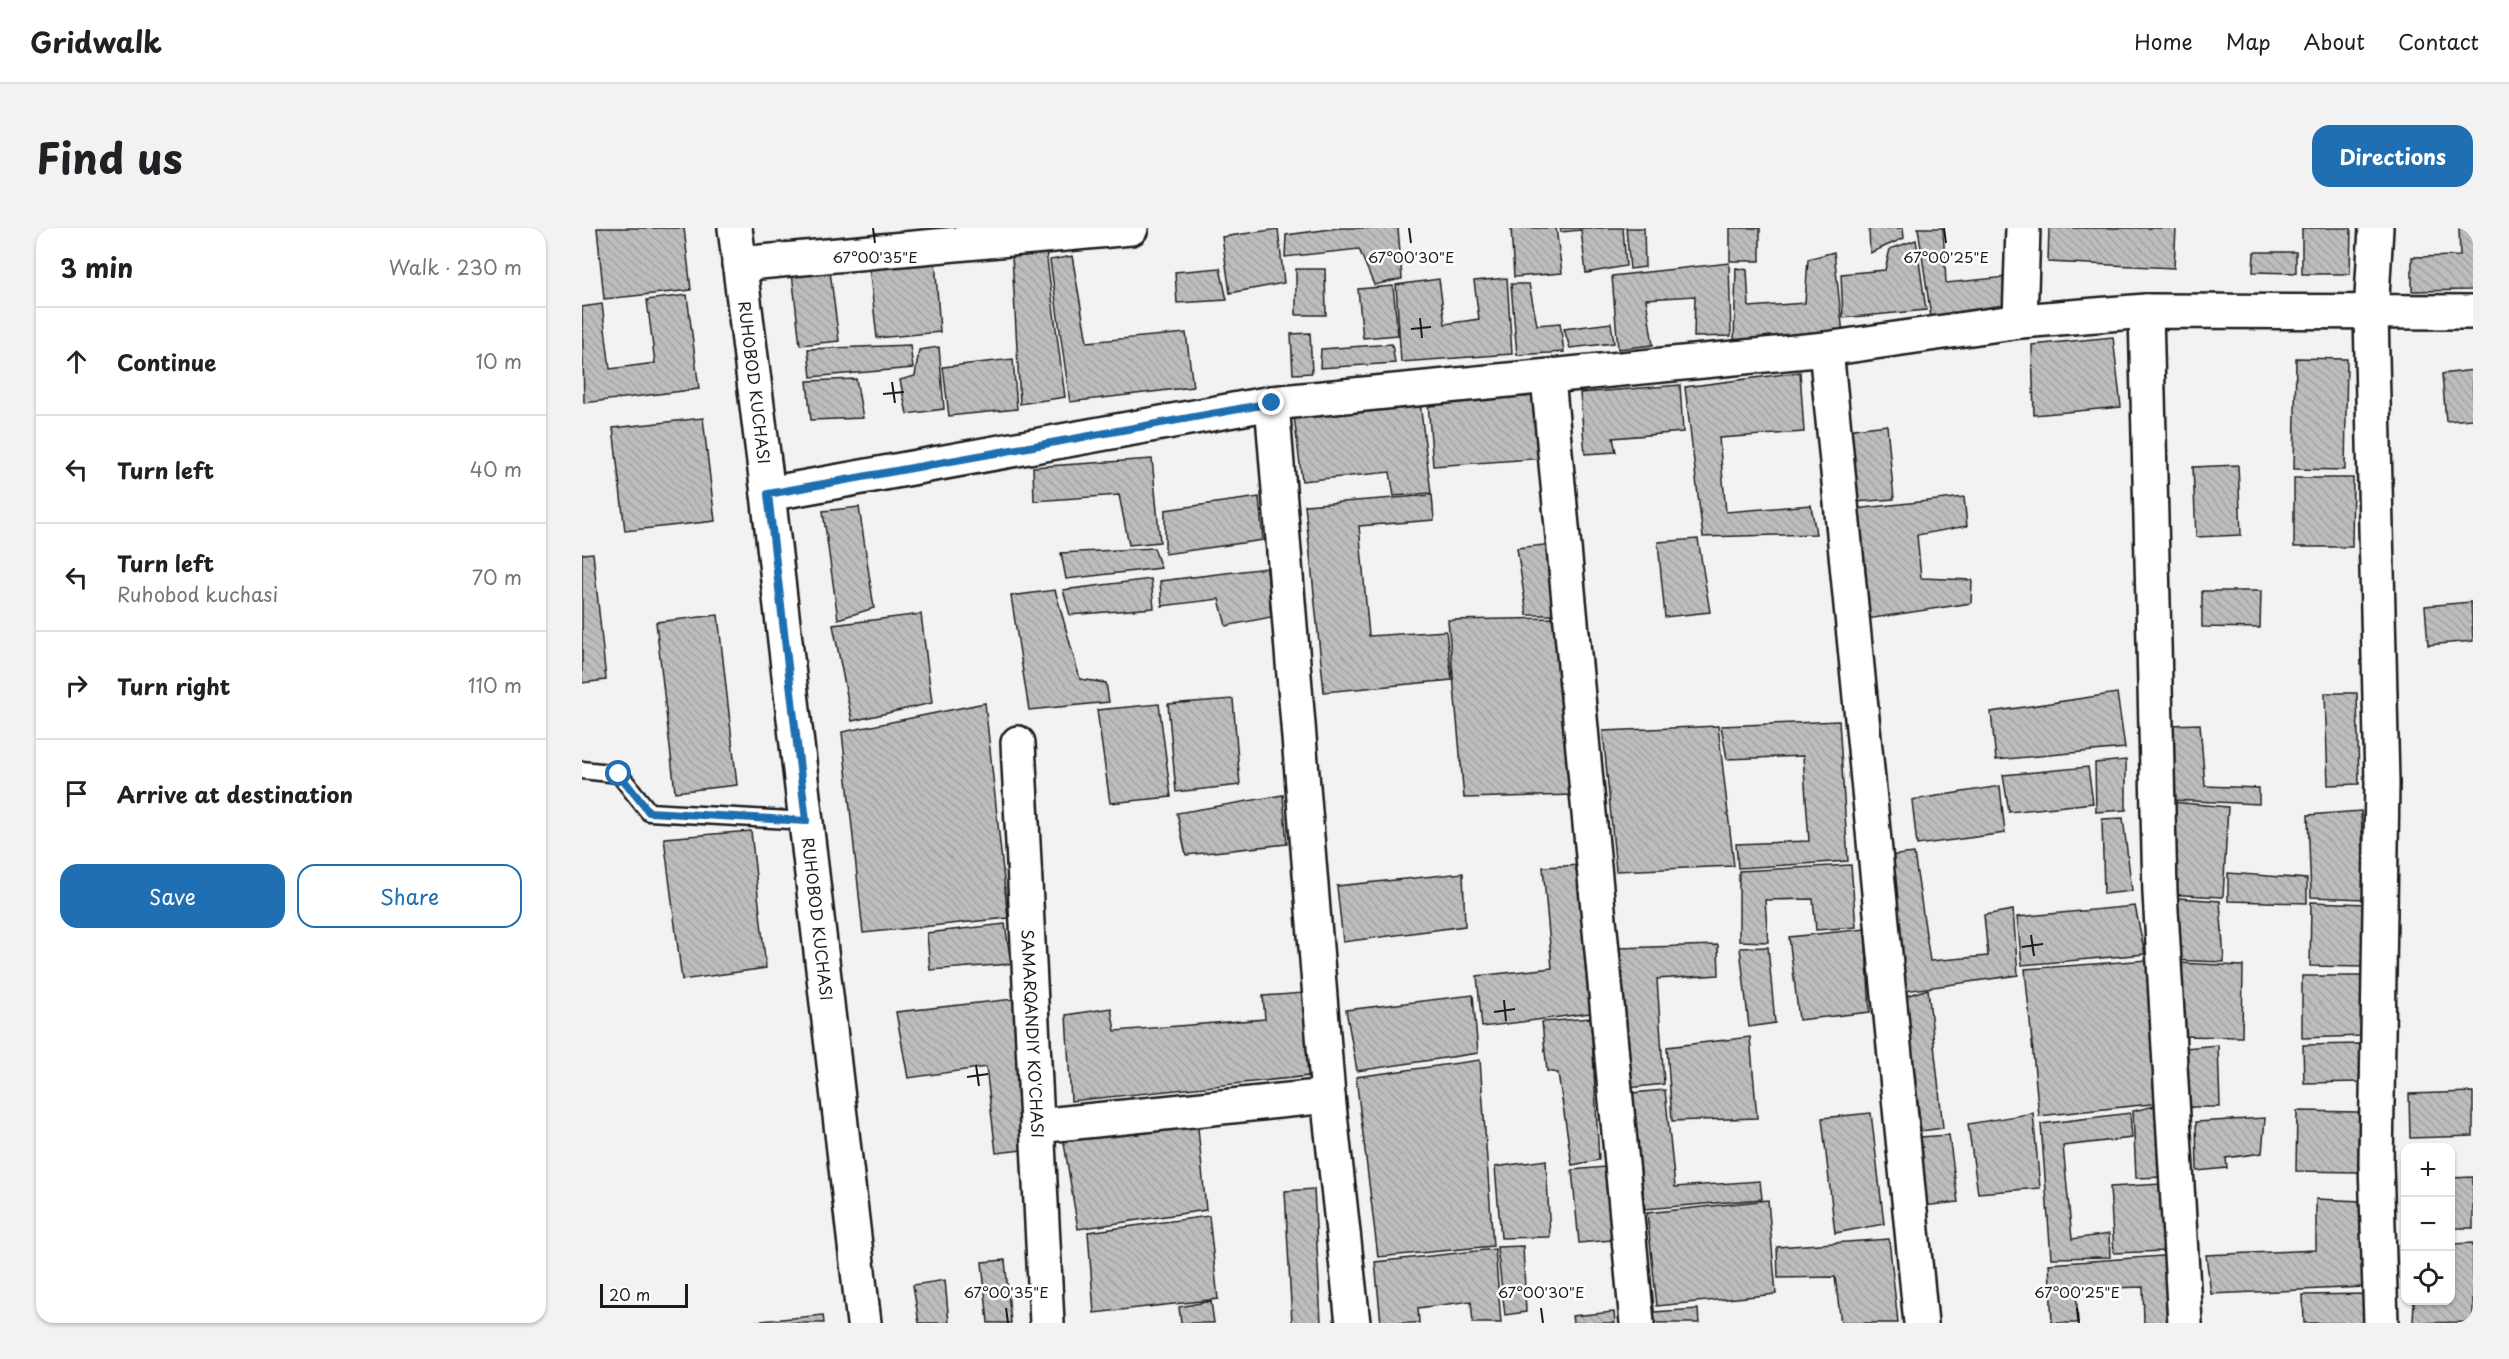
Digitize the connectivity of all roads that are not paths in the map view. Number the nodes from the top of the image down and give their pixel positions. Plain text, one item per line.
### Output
1 (735, 228) edge
2 (1131, 228) edge
3 (2023, 228) edge
4 (2376, 228) edge
5 (739, 264) junction
6 (2146, 312) junction
7 (2473, 312) edge
8 (2371, 314) junction
9 (2020, 321) junction
10 (1826, 349) junction
11 (1548, 378) junction
12 (1272, 403) junction
13 (768, 494) junction
14 (1018, 743) dead end
15 (582, 770) edge
16 (806, 821) junction
17 (1328, 1096) junction
18 (1037, 1126) junction
19 (864, 1323) edge
20 (1047, 1323) edge
21 (1353, 1323) edge
22 (1636, 1323) edge
23 (1921, 1323) edge
24 (2186, 1323) edge
25 (2381, 1323) edge

1 - 5 street, RUHOBOD KUCHASI
2 - 5 street
3 - 9 street
4 - 8 street
5 - 13 street, RUHOBOD KUCHASI
6 - 8 street
6 - 9 street
6 - 24 street
7 - 8 street
8 - 25 street
9 - 10 street
10 - 11 street
10 - 23 street
11 - 12 street
11 - 22 street
12 - 13 street
12 - 17 street
13 - 16 street, RUHOBOD KUCHASI
14 - 18 street, SAMARQANDIY KO'CHASI
15 - 16 lane
16 - 19 street, RUHOBOD KUCHASI
17 - 18 street
17 - 21 street
18 - 20 street, SAMARQANDIY KO'CHASI

